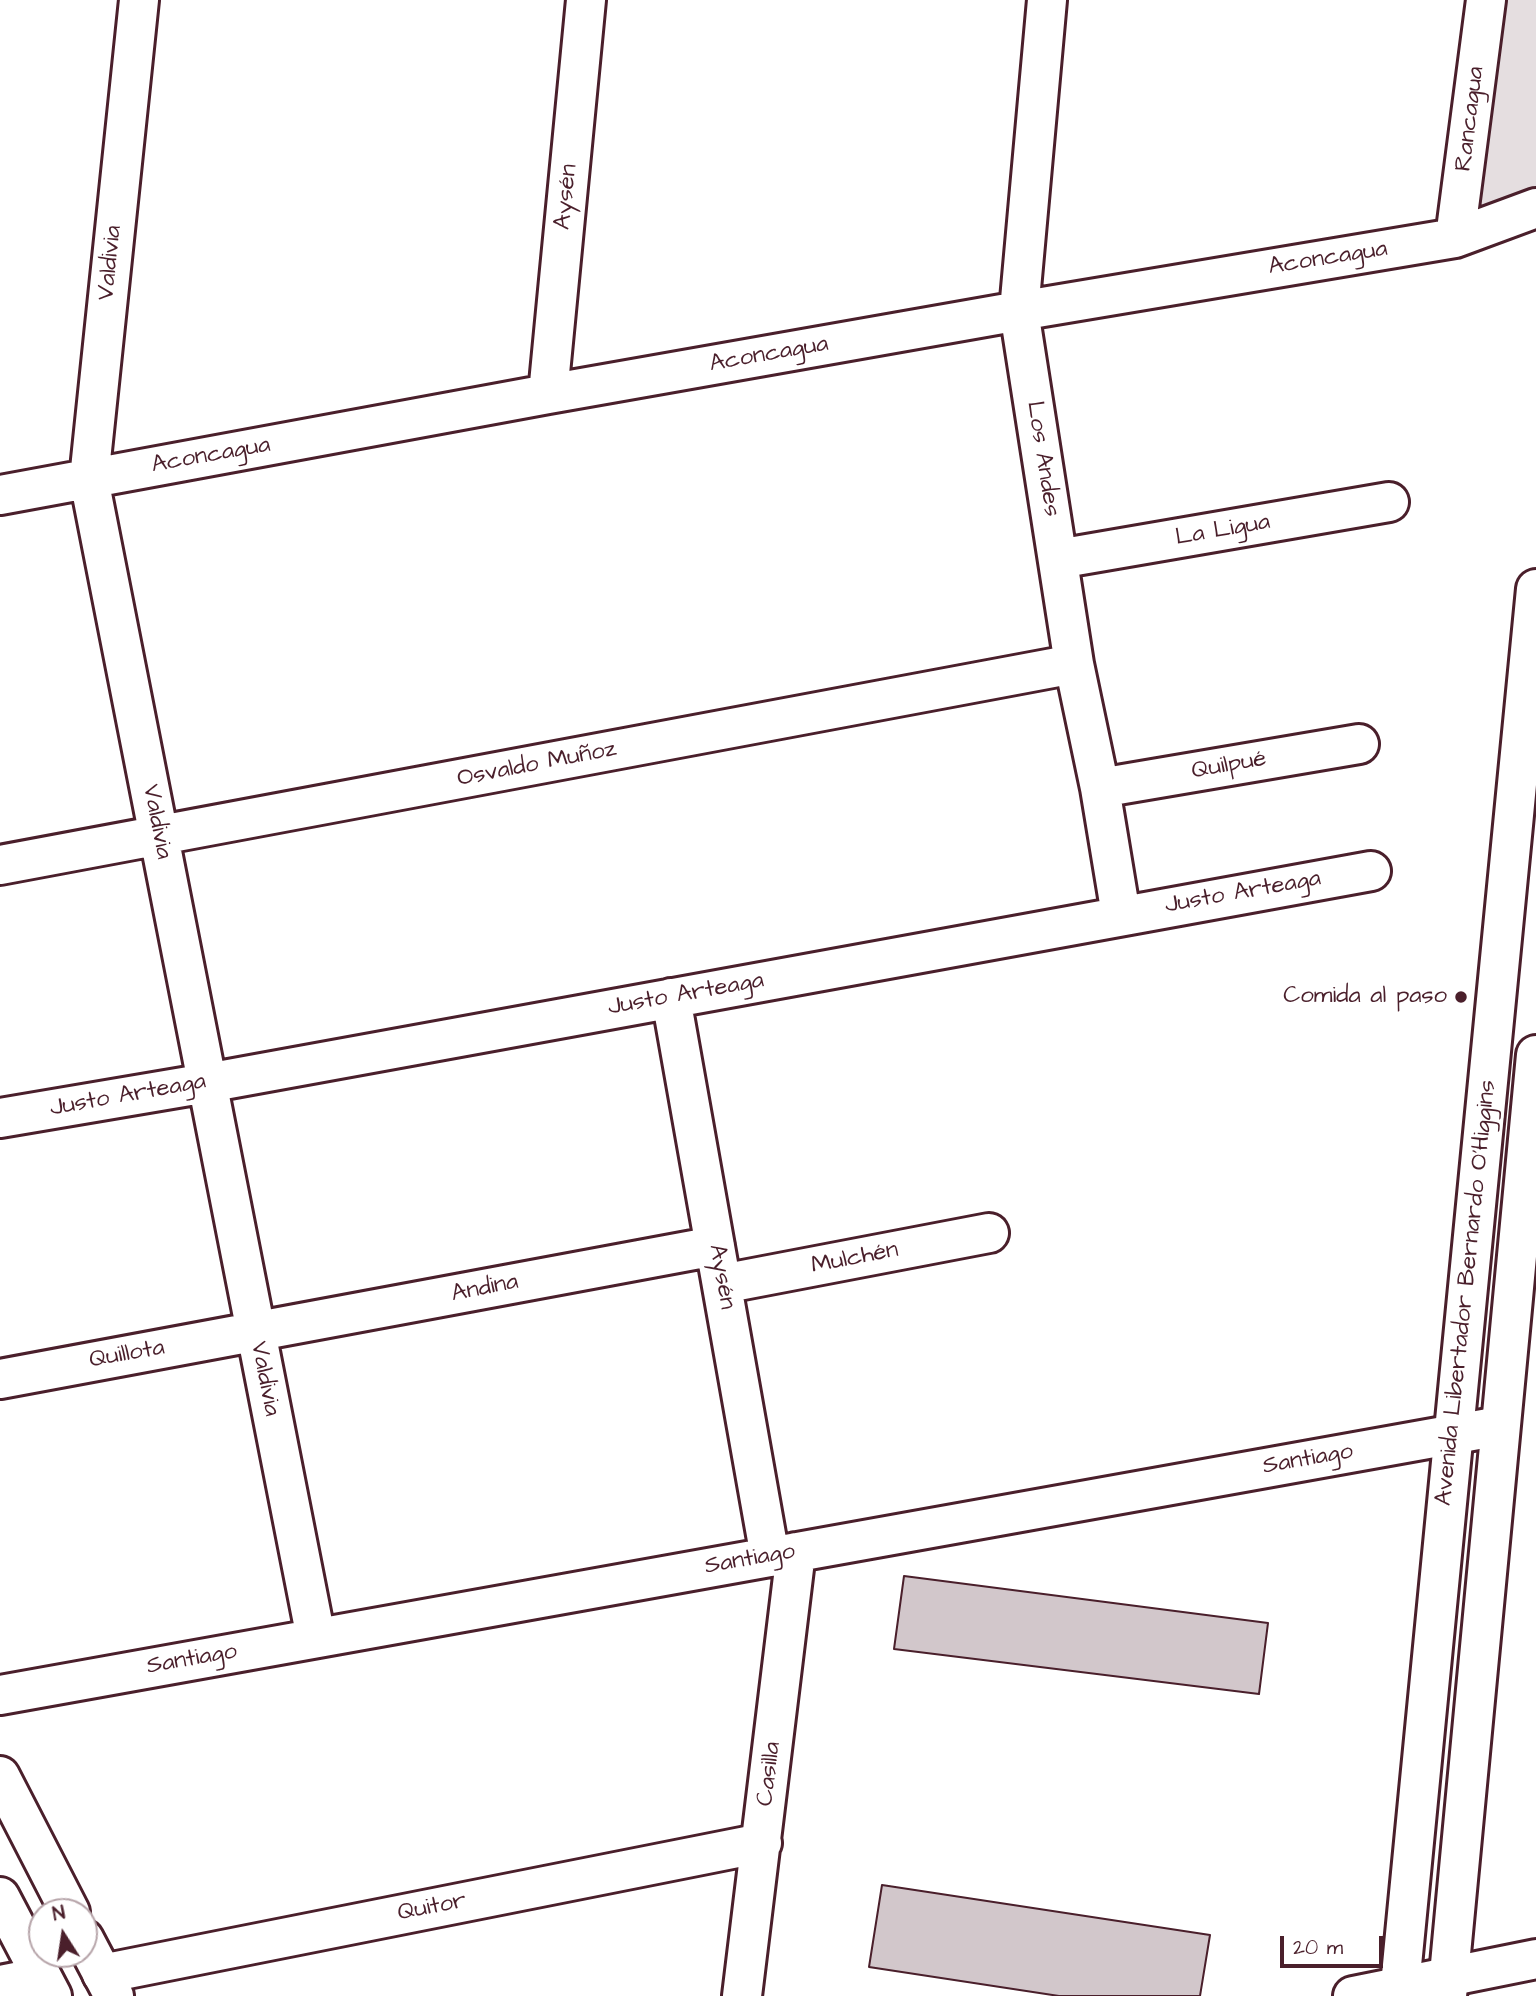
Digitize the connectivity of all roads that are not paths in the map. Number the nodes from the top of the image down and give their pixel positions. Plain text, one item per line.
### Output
1 (139, 0) edge
2 (586, 0) edge
3 (1047, 0) edge
4 (1486, 0) edge
5 (1536, 208) edge
6 (1455, 238) junction
7 (1019, 311) junction
8 (548, 394) junction
9 (89, 479) junction
10 (0, 495) edge
11 (1389, 502) dead end
12 (1058, 559) junction
13 (1536, 589) edge
14 (1074, 664) junction
15 (1359, 744) dead end
16 (1100, 788) junction
17 (159, 836) junction
18 (0, 865) edge
19 (1371, 871) dead end
20 (1121, 915) junction
21 (671, 998) junction
22 (1536, 1055) edge
23 (207, 1083) junction
24 (1533, 1115) edge
25 (0, 1118) edge
26 (989, 1233) dead end
27 (715, 1246) junction
28 (722, 1284) junction
29 (255, 1332) junction
30 (0, 1379) edge
31 (1500, 1426) junction
32 (1453, 1434) junction
33 (783, 1554) junction
34 (316, 1638) junction
35 (0, 1695) edge
36 (0, 1776) edge
37 (762, 1843) junction
38 (0, 1897) edge
39 (63, 1898) edge
40 (1536, 1959) edge
41 (98, 1966) edge
42 (0, 1985) edge
43 (108, 1985) edge
44 (1448, 1986) edge
45 (47, 1987) edge
46 (1399, 1992) edge
47 (742, 1996) edge
48 (1353, 1996) edge

1 - 9 street, Valdivia
2 - 8 street, Aysén
3 - 7 street, Los Andes
4 - 6 street, Rancagua
5 - 6 street, Aconcagua
6 - 7 street, Aconcagua
7 - 8 street, Aconcagua
7 - 12 street, Los Andes
8 - 9 street, Aconcagua
9 - 10 street, Aconcagua
9 - 17 street, Valdivia
11 - 12 street, La Ligua
12 - 14 street, Los Andes
13 - 32 street, Avenida Libertador Bernardo O'Higgins
14 - 16 street, Los Andes
14 - 17 street, Osvaldo Muñoz
15 - 16 street, Quilpué
16 - 20 street, Los Andes
17 - 18 street, Osvaldo Muñoz
17 - 23 street, Valdivia
19 - 20 street, Justo Arteaga
20 - 21 street, Justo Arteaga
21 - 23 street, Justo Arteaga
21 - 27 street, Aysén
22 - 24 street, Avenida Libertador Bernardo O'Higgins
23 - 25 street, Justo Arteaga
23 - 29 street, Valdivia
24 - 31 street, Avenida Libertador Bernardo O'Higgins
26 - 28 street, Mulchén
27 - 28 street, Aysén
27 - 29 street, Andina
28 - 33 street, Aysén
29 - 30 street, Quillota
29 - 34 street, Valdivia
31 - 32 street, Santiago
31 - 44 street, Avenida Libertador Bernardo O'Higgins
32 - 33 street, Santiago
32 - 46 street, Avenida Libertador Bernardo O'Higgins
33 - 34 street, Santiago
33 - 37 street, Casilla
34 - 35 street, Santiago
36 - 39 street
37 - 43 street, Quitor
37 - 47 street, Casilla
38 - 45 street
40 - 44 street
41 - 43 street
42 - 45 street
44 - 46 street
46 - 48 street

